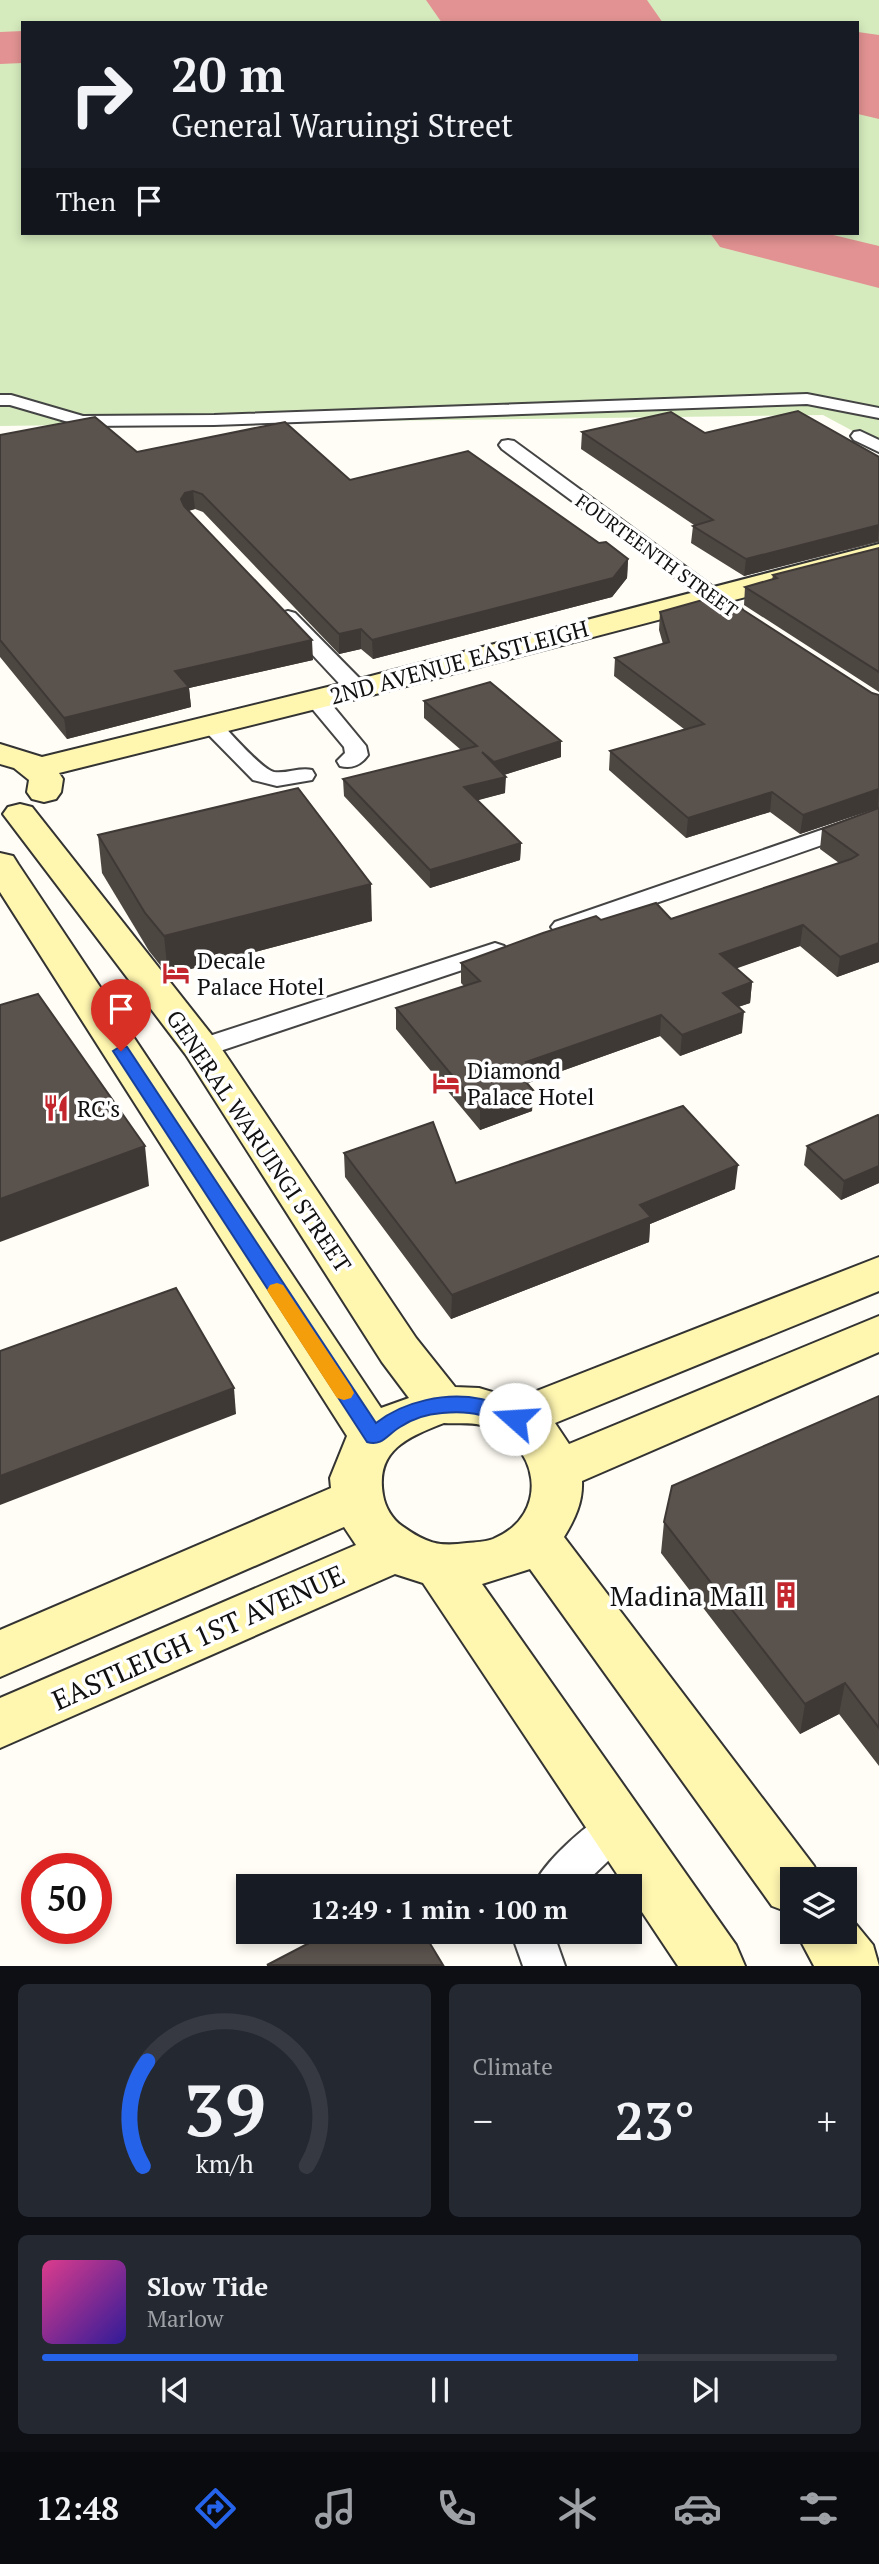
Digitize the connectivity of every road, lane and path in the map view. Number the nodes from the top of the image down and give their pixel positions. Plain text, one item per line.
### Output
1 (0, 400) edge
2 (879, 413) edge
3 (860, 436) dead end
4 (508, 445) dead end
5 (879, 447) edge
6 (879, 553) edge
7 (711, 596) junction
8 (271, 599) edge
9 (744, 618) edge
10 (357, 689) junction
11 (315, 699) junction
12 (210, 725) junction
13 (0, 754) edge
14 (348, 761) dead end
15 (38, 768) junction
16 (304, 775) dead end
17 (879, 817) edge
18 (10, 818) edge
19 (0, 864) edge
20 (201, 1048) junction
21 (879, 1273) edge
22 (879, 1333) edge
23 (442, 1405) junction
24 (515, 1419) junction
25 (374, 1437) junction
26 (558, 1470) junction
27 (355, 1500) junction
28 (536, 1538) junction
29 (418, 1559) junction
30 (0, 1654) edge
31 (0, 1724) edge
32 (617, 1826) junction
33 (780, 1868) edge
34 (567, 1874) edge
35 (536, 1944) edge
36 (835, 1944) edge
37 (544, 1965) edge
38 (715, 1965) edge
39 (851, 1965) edge

1 - 2 lane
3 - 5 lane
4 - 7 lane, FOURTEENTH STREET
6 - 7 main road, 2ND AVENUE EASTLEIGH
7 - 9 lane, FOURTEENTH STREET
7 - 10 main road, 2ND AVENUE EASTLEIGH
8 - 10 lane
10 - 11 main road, 2ND AVENUE EASTLEIGH
11 - 12 main road, 2ND AVENUE EASTLEIGH
11 - 14 lane
12 - 15 main road, 2ND AVENUE EASTLEIGH
12 - 16 lane
13 - 15 main road
15 - 18 main road
17 - 20 lane
18 - 20 main road, GENERAL WARUINGI STREET
19 - 25 main road
20 - 23 main road, GENERAL WARUINGI STREET
21 - 24 main road
22 - 26 main road
23 - 24 main road
23 - 25 main road
24 - 26 main road
25 - 27 main road
26 - 28 main road
27 - 29 main road
27 - 30 main road
28 - 29 main road
28 - 33 main road
29 - 31 main road, EASTLEIGH 1ST AVENUE
29 - 32 main road
32 - 34 lane
32 - 38 main road
35 - 37 lane
36 - 39 main road

